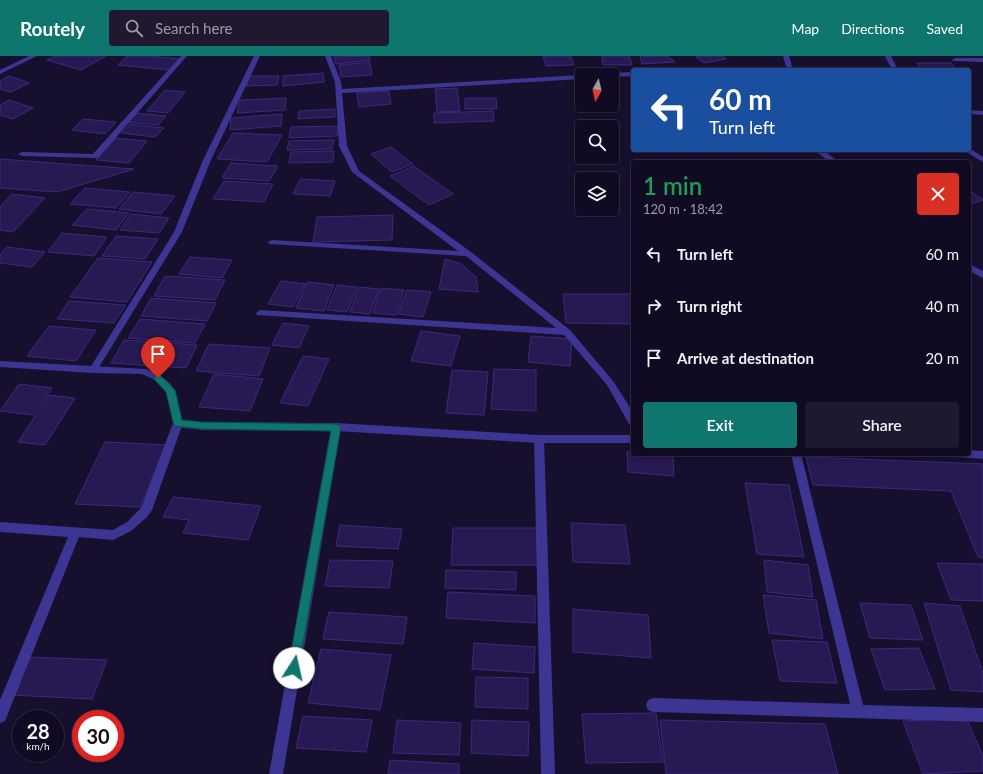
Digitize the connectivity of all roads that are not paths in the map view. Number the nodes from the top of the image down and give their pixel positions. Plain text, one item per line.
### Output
1 (20, 56) edge
2 (184, 56) edge
3 (257, 56) edge
4 (328, 56) edge
5 (786, 56) edge
6 (888, 56) edge
7 (32, 57) edge
8 (954, 60) dead end
9 (983, 60) edge
10 (789, 68) edge
11 (894, 68) edge
12 (0, 72) edge
13 (631, 74) edge
14 (619, 75) edge
15 (575, 77) edge
16 (339, 91) junction
17 (971, 112) edge
18 (983, 113) edge
19 (971, 151) edge
20 (821, 152) edge
21 (22, 154) dead end
22 (982, 159) edge
23 (832, 160) edge
24 (272, 242) dead end
25 (468, 254) junction
26 (971, 268) edge
27 (983, 275) edge
28 (260, 312) dead end
29 (568, 332) junction
30 (0, 364) edge
31 (93, 370) junction
32 (631, 418) edge
33 (178, 423) junction
34 (336, 427) junction
35 (539, 439) junction
36 (631, 439) edge
37 (971, 454) edge
38 (983, 455) edge
39 (796, 456) edge
40 (0, 527) edge
41 (75, 532) junction
42 (653, 705) dead end
43 (858, 711) junction
44 (983, 715) edge
45 (0, 716) edge
46 (276, 774) edge
47 (548, 774) edge

1 - 7 street
2 - 21 street
3 - 31 street
4 - 16 street
5 - 10 street
6 - 11 street
7 - 12 street
8 - 9 street
13 - 14 street
15 - 16 street
16 - 25 street
17 - 18 street
19 - 22 street
20 - 23 street
24 - 25 street
25 - 29 street
26 - 27 street
28 - 29 street
29 - 32 street
30 - 31 street
31 - 33 street
33 - 34 street
33 - 41 street
34 - 35 street
34 - 46 street
35 - 36 street
35 - 47 street
37 - 38 street
39 - 43 street
40 - 41 street
41 - 45 street
42 - 43 street
43 - 44 street

